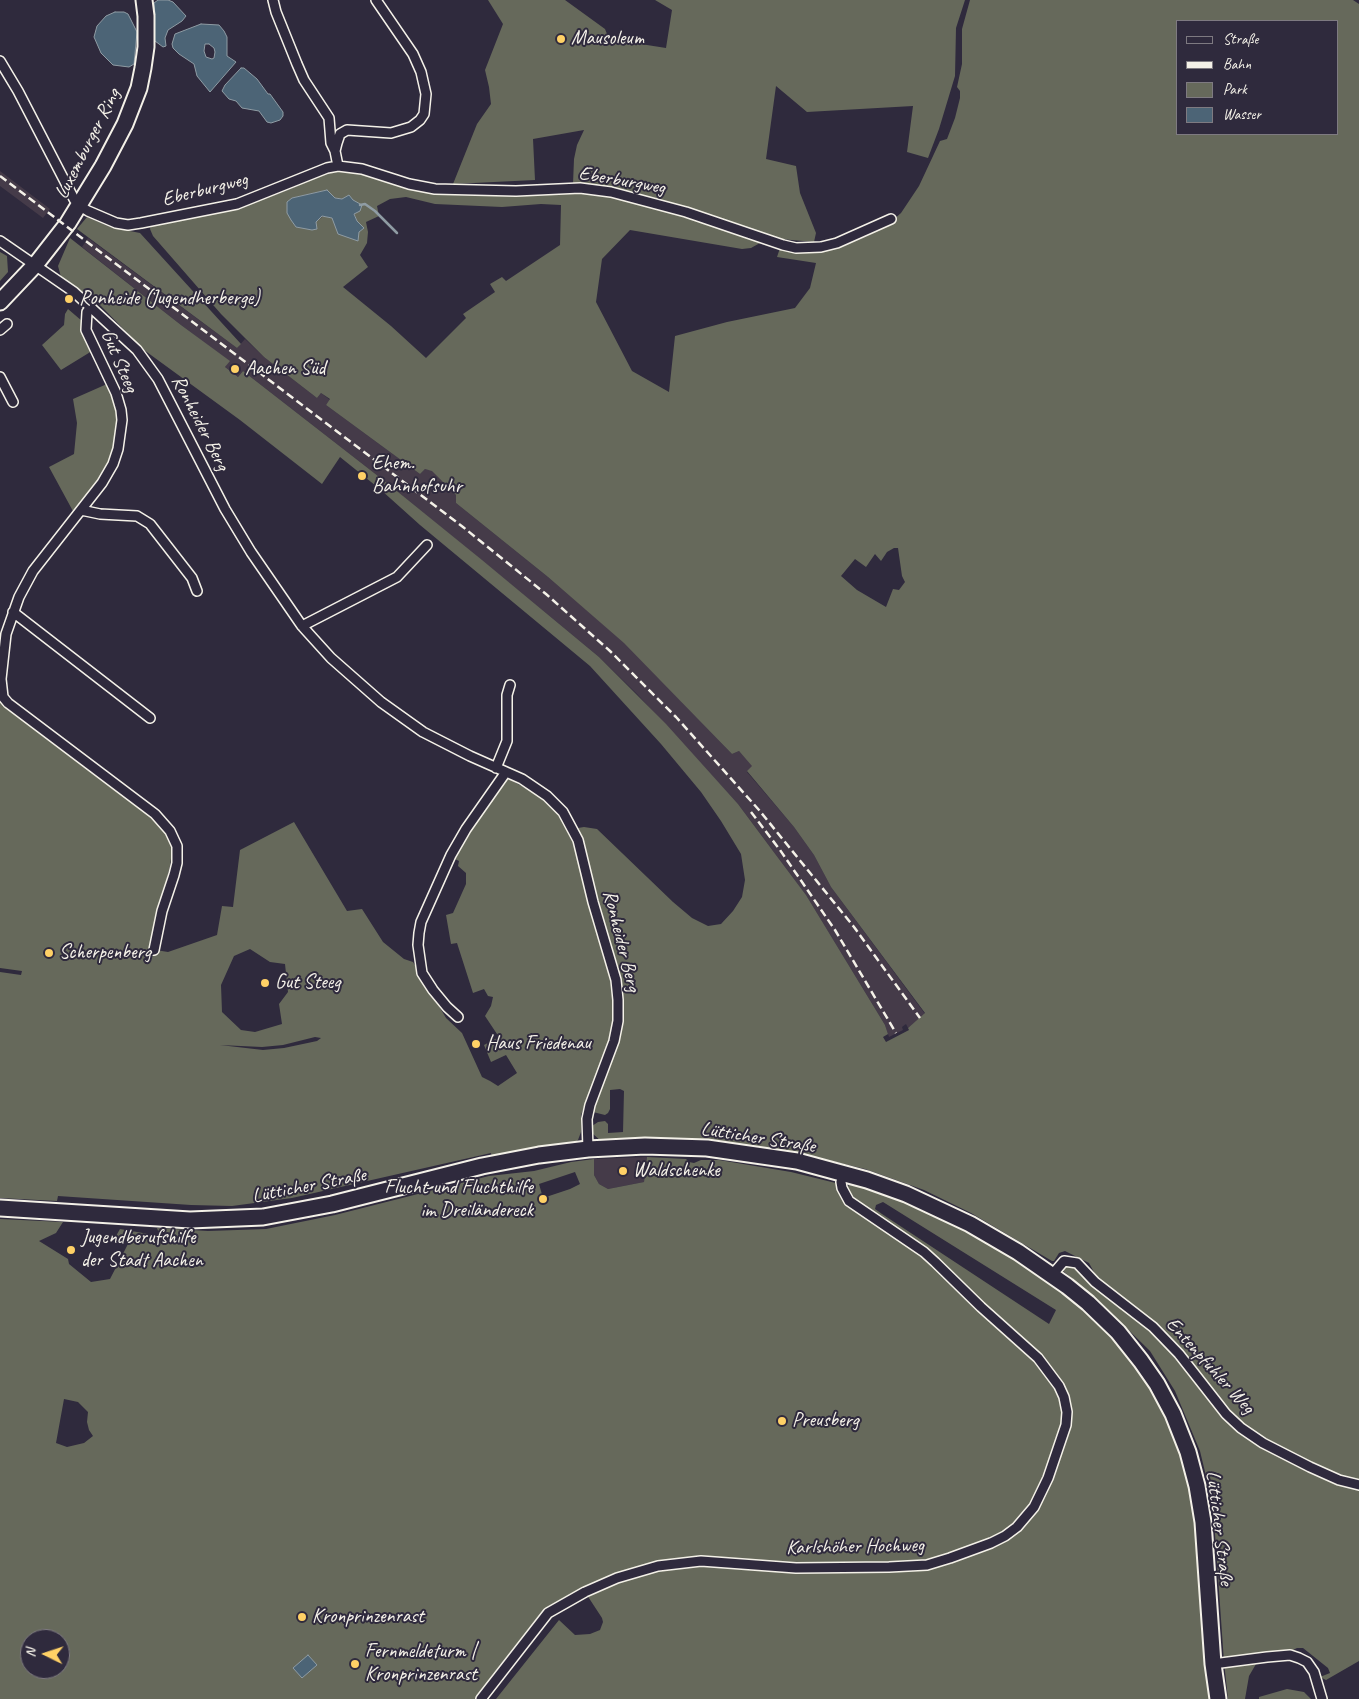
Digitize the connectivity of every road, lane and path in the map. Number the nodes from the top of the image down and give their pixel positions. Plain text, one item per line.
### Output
1 (144, 0) edge
2 (273, 0) edge
3 (376, 0) edge
4 (0, 61) edge
5 (335, 151) junction
6 (338, 166) junction
7 (80, 206) junction
8 (891, 219) dead end
9 (0, 241) edge
10 (36, 264) junction
11 (0, 302) edge
12 (91, 307) junction
13 (0, 377) edge
14 (13, 402) dead end
15 (81, 510) junction
16 (427, 545) dead end
17 (197, 591) dead end
18 (13, 612) junction
19 (302, 626) junction
20 (510, 685) dead end
21 (150, 718) dead end
22 (496, 768) junction
23 (506, 772) junction
24 (154, 950) dead end
25 (458, 1017) dead end
26 (588, 1149) junction
27 (843, 1173) junction
28 (0, 1208) edge
29 (1052, 1275) junction
30 (1359, 1485) edge
31 (1213, 1664) junction
32 (481, 1699) edge
33 (1218, 1699) edge
34 (1322, 1699) edge

1 - 7 main road, Luxemburger Ring
2 - 5 street
3 - 5 street
4 - 7 street
5 - 6 street
6 - 7 street, Eberburgweg
6 - 8 street, Eberburgweg
7 - 10 main road, Luxemburger Ring
9 - 10 street, Ronheider Berg
10 - 11 main road, Luxemburger Ring
10 - 12 street, Ronheider Berg
12 - 15 street, Gut Steeg
12 - 19 street, Ronheider Berg
13 - 14 street
15 - 17 street
15 - 18 street, Gut Steeg
16 - 19 street
18 - 21 street
18 - 24 street, Gut Steeg
19 - 22 street, Ronheider Berg
20 - 22 street
22 - 23 street, Ronheider Berg
23 - 25 street
23 - 26 street, Ronheider Berg
26 - 27 main road, Lütticher Straße
26 - 28 main road, Lütticher Straße
27 - 29 main road, Lütticher Straße
27 - 32 street, Karlshöher Hochweg
29 - 30 street, Entenpfuhler Weg
29 - 31 main road, Lütticher Straße
31 - 33 main road, Lütticher Straße
31 - 34 street

